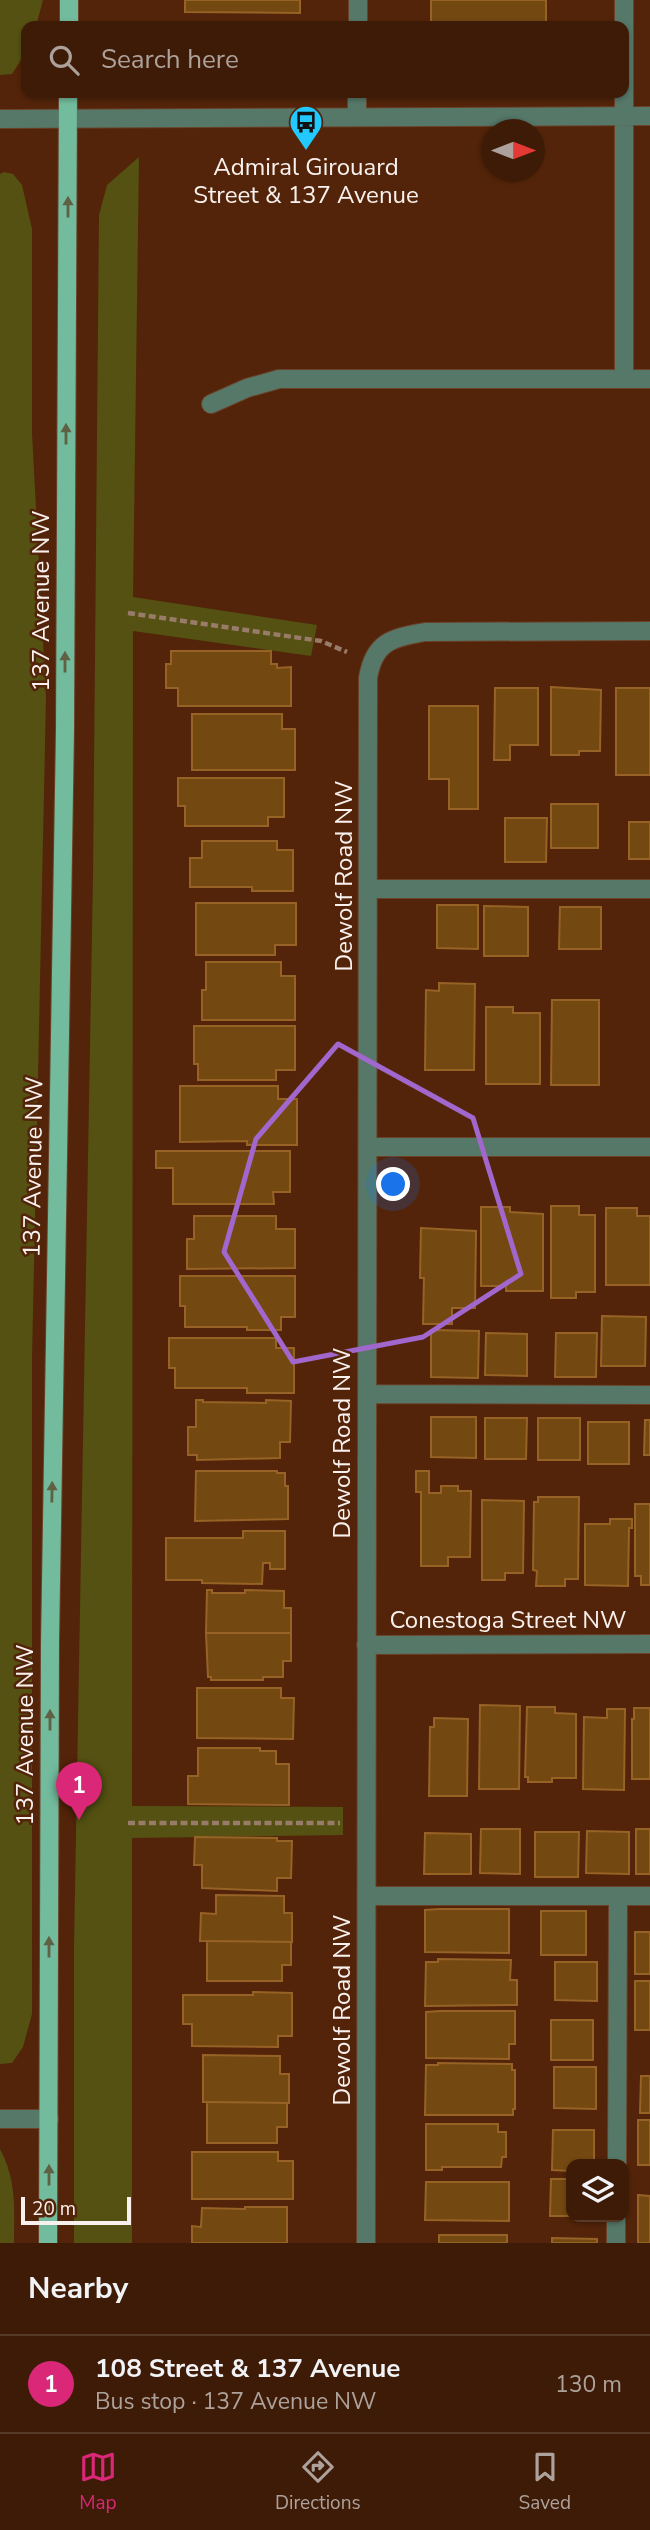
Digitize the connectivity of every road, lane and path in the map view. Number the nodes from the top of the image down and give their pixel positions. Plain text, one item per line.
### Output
1 (69, 0) edge
2 (358, 0) edge
3 (624, 0) edge
4 (69, 21) edge
5 (358, 21) edge
6 (624, 21) edge
7 (68, 98) edge
8 (357, 98) edge
9 (624, 98) edge
10 (624, 116) junction
11 (650, 116) edge
12 (357, 117) junction
13 (68, 118) junction
14 (0, 119) edge
15 (624, 379) junction
16 (650, 379) edge
17 (211, 404) dead end
18 (128, 614) dead end
19 (650, 631) edge
20 (371, 662) junction
21 (368, 889) junction
22 (650, 889) edge
23 (369, 1147) junction
24 (650, 1147) edge
25 (367, 1394) junction
26 (650, 1395) edge
27 (650, 1644) edge
28 (366, 1645) junction
29 (365, 1822) junction
30 (128, 1823) dead end
31 (367, 1896) junction
32 (618, 1896) junction
33 (650, 1896) edge
34 (0, 2119) edge
35 (49, 2119) junction
36 (617, 2159) edge
37 (616, 2222) edge
38 (48, 2243) edge
39 (366, 2243) edge
40 (616, 2243) edge

1 - 4 main road
2 - 5 street
3 - 6 street
7 - 13 main road, 137 Avenue NW
8 - 12 street
9 - 10 street
10 - 11 street
10 - 12 street
10 - 15 street
12 - 13 street
13 - 14 street
35 -> 13 main road, 137 Avenue NW
15 - 16 street
15 - 17 street
18 - 20 path
19 - 20 street, Dewolf Road NW
20 - 21 street, Dewolf Road NW
21 - 22 street
21 - 23 street, Dewolf Road NW
23 - 24 street
23 - 25 street, Dewolf Road NW
25 - 26 street
25 - 28 street, Dewolf Road NW
27 - 28 street, Conestoga Street NW
28 - 29 street, Dewolf Road NW
29 - 30 path
29 - 31 street, Dewolf Road NW
31 - 32 street
31 - 39 street, Dewolf Road NW
32 - 33 street
32 - 36 street
34 - 35 street
38 -> 35 main road, 137 Avenue NW
37 - 40 street

